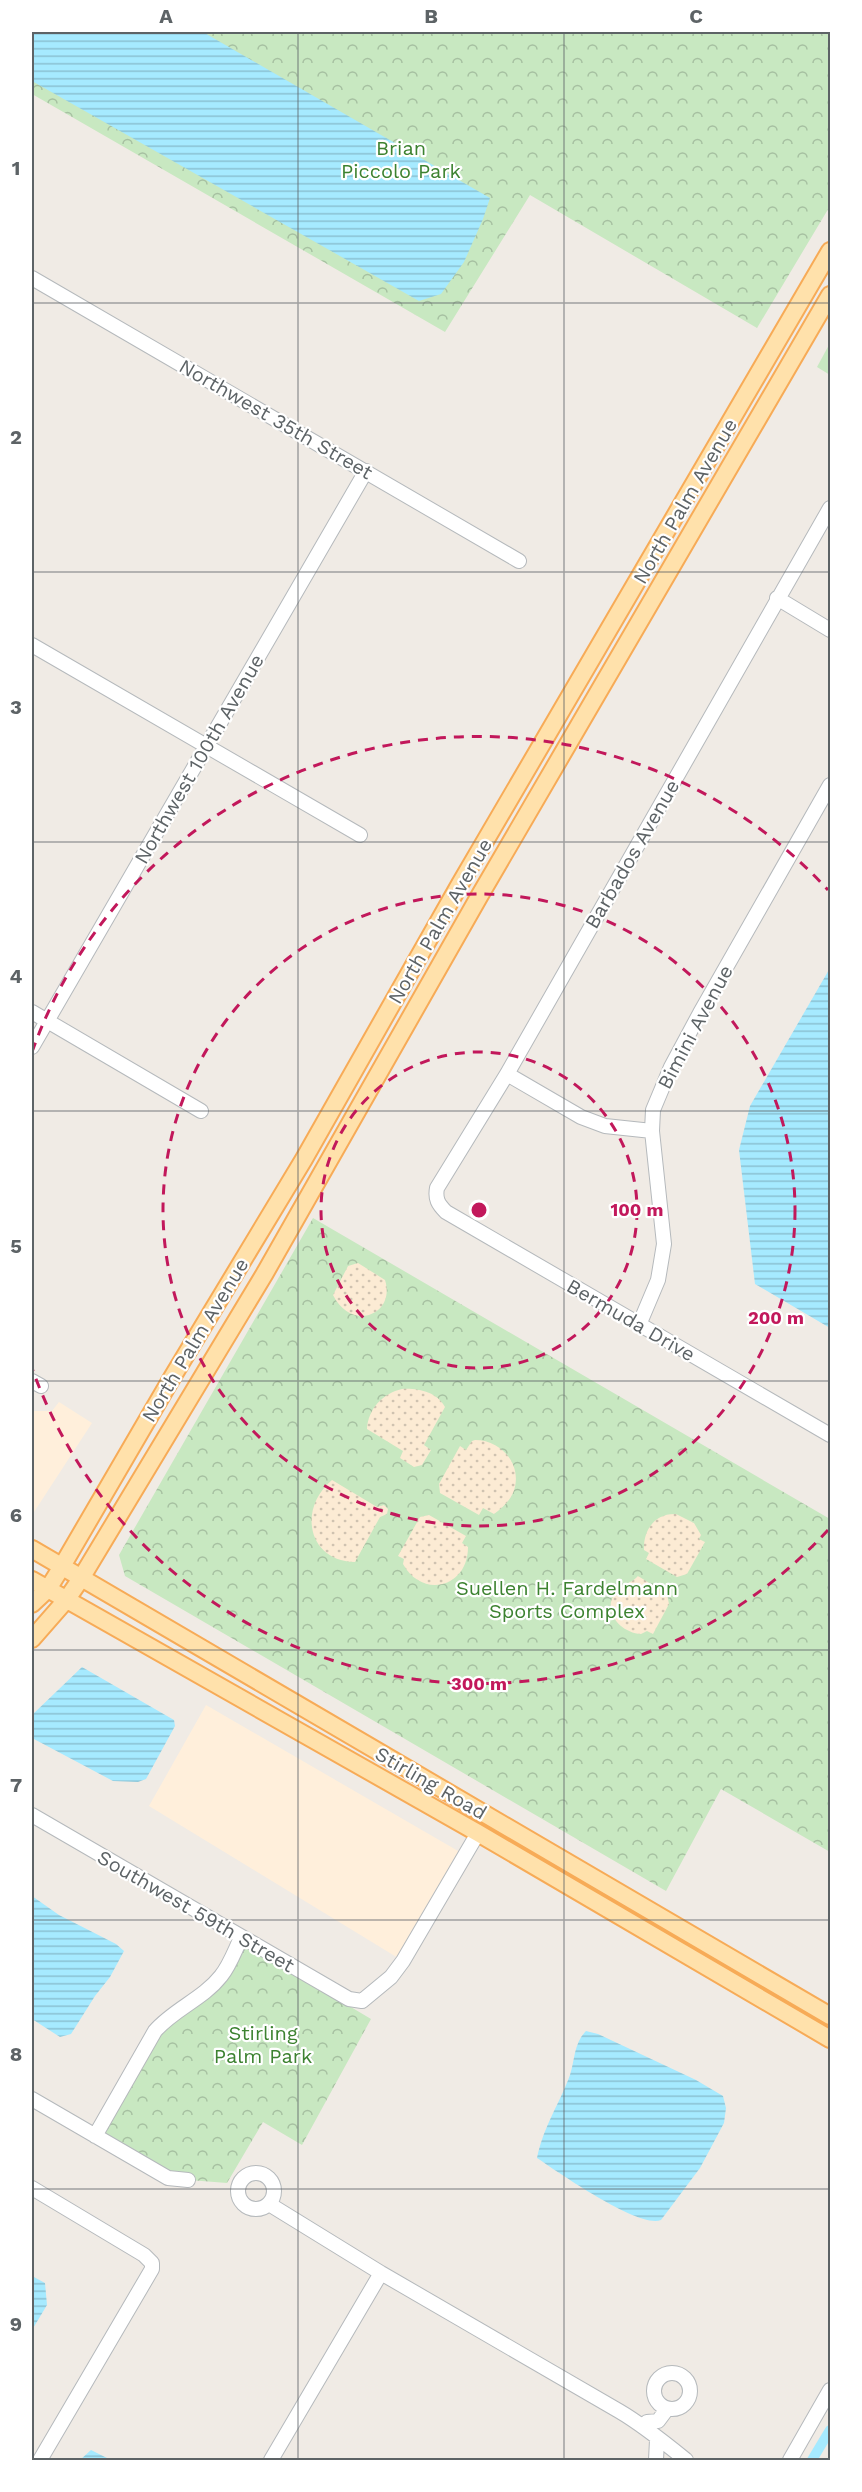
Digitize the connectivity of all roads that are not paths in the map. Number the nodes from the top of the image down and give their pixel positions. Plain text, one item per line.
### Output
1 (831, 251) edge
2 (32, 278) edge
3 (831, 295) edge
4 (789, 323) junction
5 (808, 334) junction
6 (366, 471) junction
7 (831, 508) edge
8 (519, 561) dead end
9 (777, 598) junction
10 (831, 630) edge
11 (32, 645) edge
12 (206, 746) junction
13 (831, 785) edge
14 (360, 835) dead end
15 (404, 984) junction
16 (422, 995) junction
17 (32, 1012) edge
18 (46, 1021) junction
19 (32, 1047) edge
20 (507, 1074) junction
21 (201, 1111) dead end
22 (652, 1131) junction
23 (436, 1199) joint
24 (639, 1325) junction
25 (831, 1435) edge
26 (32, 1549) edge
27 (62, 1568) junction
28 (32, 1580) edge
29 (80, 1580) junction
30 (48, 1589) junction
31 (67, 1599) junction
32 (32, 1604) edge
33 (32, 1639) edge
34 (32, 1815) edge
35 (478, 1833) junction
36 (242, 1938) junction
37 (831, 2016) edge
38 (831, 2039) edge
39 (32, 2099) edge
40 (95, 2136) junction
41 (189, 2180) dead end
42 (32, 2188) edge
43 (269, 2204) dead end
44 (381, 2273) junction
45 (831, 2390) edge
46 (656, 2399) junction
47 (667, 2409) junction
48 (645, 2424) junction
49 (657, 2440) junction
50 (40, 2460) edge
51 (271, 2460) edge
52 (656, 2460) edge
53 (667, 2460) edge
54 (686, 2460) edge
55 (789, 2460) edge

1 - 4 main road, North Palm Avenue
2 - 6 street, Northwest 35th Street
3 - 5 main road, North Palm Avenue
4 - 5 main road
4 - 15 main road, North Palm Avenue
5 - 16 main road, North Palm Avenue
6 - 8 street, Northwest 35th Street
6 - 12 street, Northwest 100th Avenue
7 - 9 street, Barbados Avenue
9 - 10 street
9 - 20 street, Barbados Avenue
11 - 12 street
12 - 14 street
12 - 18 street, Northwest 100th Avenue
13 - 22 street, Bimini Avenue
15 - 16 main road
15 - 27 main road, North Palm Avenue
16 - 29 main road, North Palm Avenue
17 - 18 street
18 - 19 street, Northwest 100th Avenue
18 - 21 street
20 - 22 street
20 - 23 street, Barbados Avenue
22 - 24 street, Bimini Avenue
23 - 24 street, Bermuda Drive
24 - 25 street, Bermuda Drive
26 - 27 main road, Stirling Road
27 - 29 main road, Stirling Road
27 - 30 main road, North Palm Avenue
28 - 30 main road, Stirling Road
29 - 31 main road, North Palm Avenue
29 - 37 main road, Stirling Road
30 - 31 main road, Stirling Road
30 - 32 main road, North Palm Avenue
31 - 33 main road, North Palm Avenue
31 - 35 main road, Stirling Road
34 - 36 street, Southwest 59th Street
35 - 36 street, Southwest 59th Street
35 - 38 main road, Stirling Road
36 - 40 street
39 - 40 street
40 - 41 street
42 - 50 street
43 - 44 street
44 - 48 street
44 - 51 street
45 - 55 street
46 - 47 street
46 - 47 street
46 - 48 street
47 - 48 street
48 - 49 street
49 - 52 street
49 - 53 street
49 - 54 street

